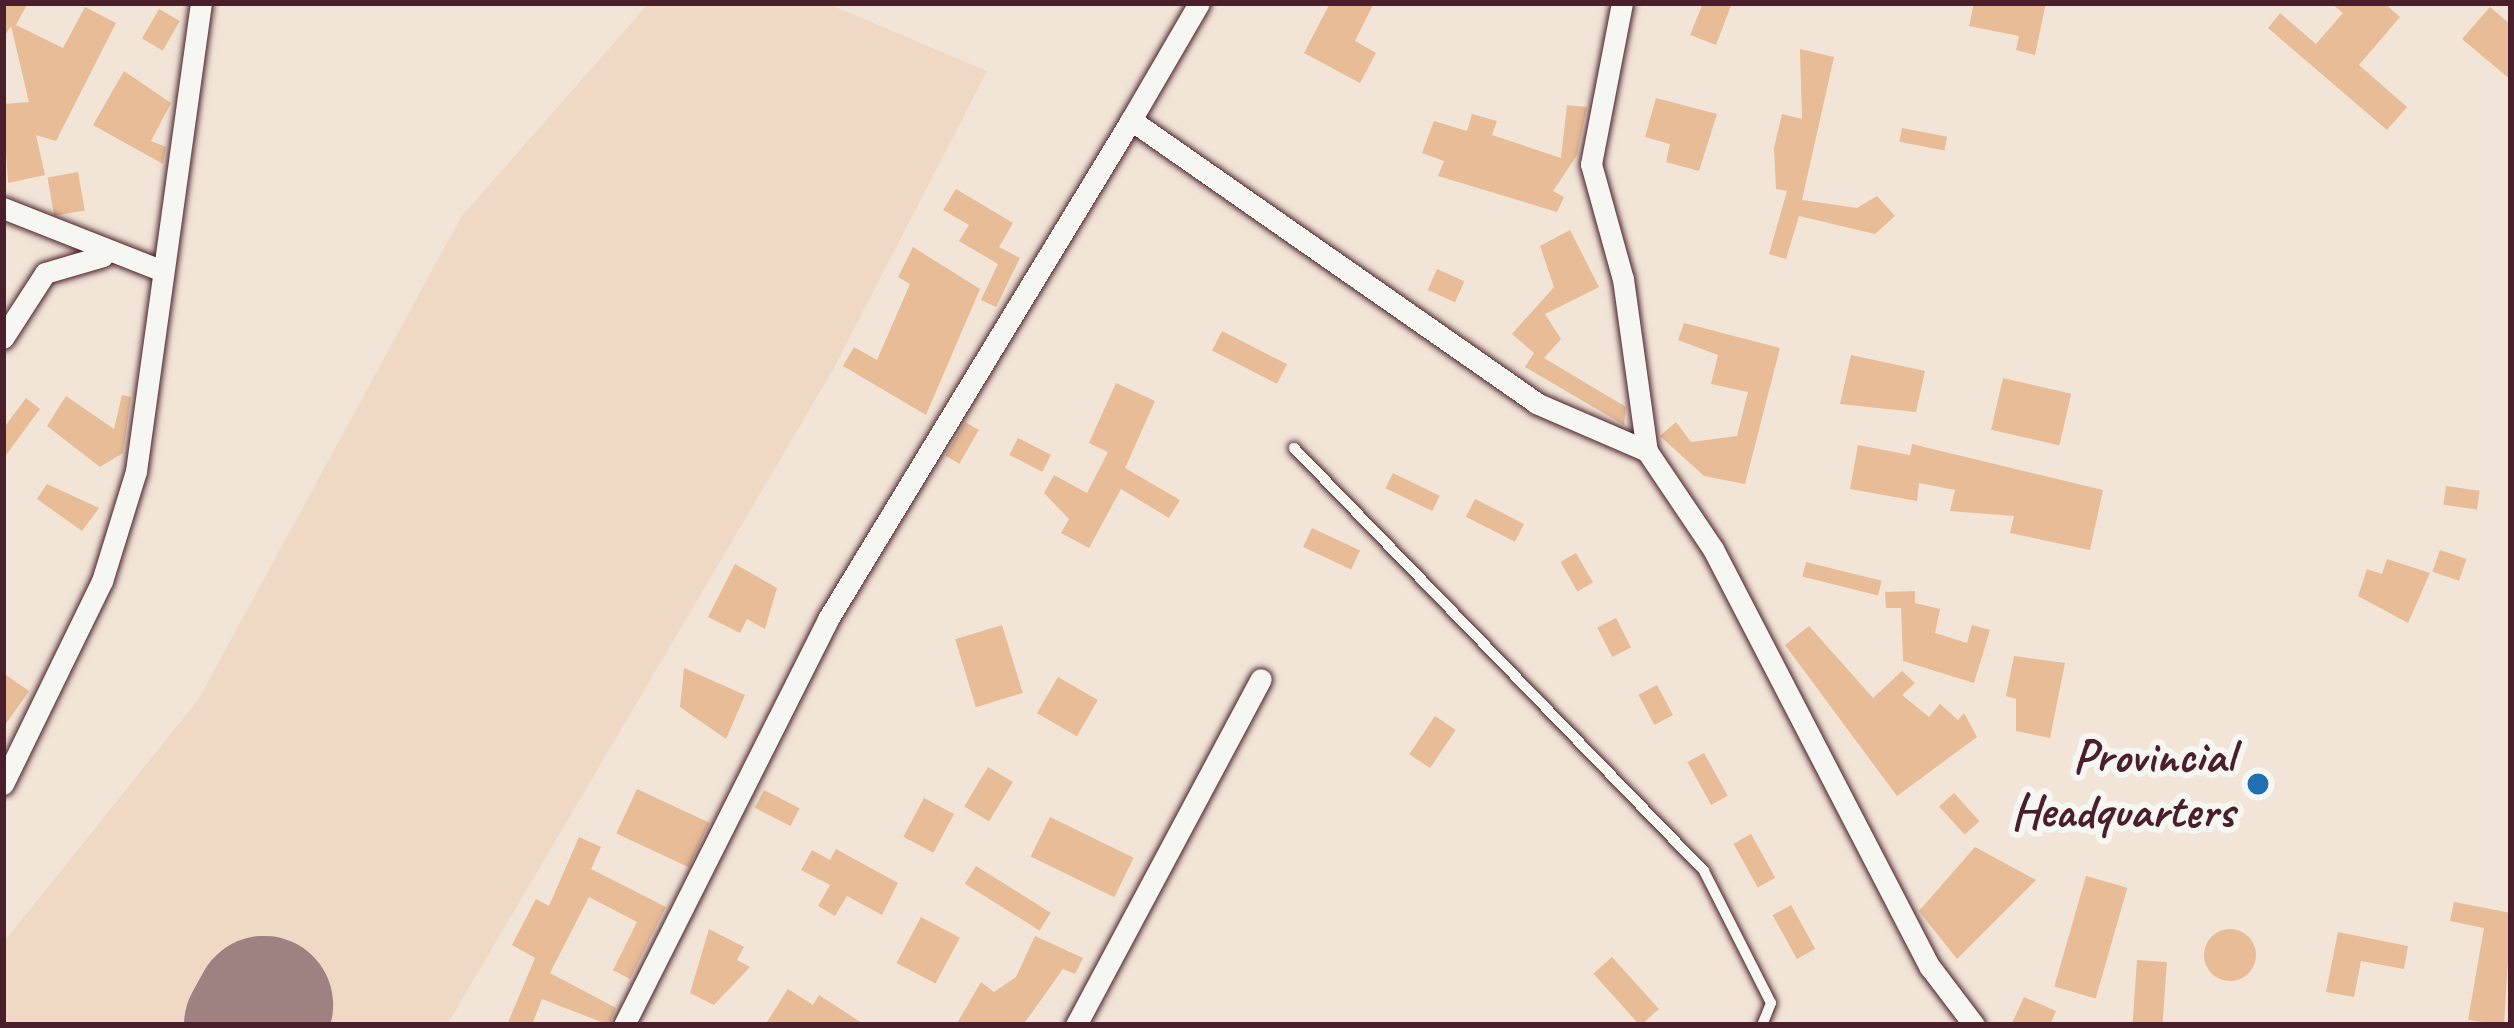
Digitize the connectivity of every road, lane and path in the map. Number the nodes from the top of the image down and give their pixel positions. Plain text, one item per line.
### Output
1 (201, 3) edge
2 (1199, 3) edge
3 (1622, 3) edge
4 (1131, 120) junction
5 (3, 208) edge
6 (103, 256) junction
7 (158, 269) junction
8 (3, 338) edge
9 (1294, 448) dead end
10 (1647, 452) junction
11 (1261, 679) dead end
12 (3, 784) edge
13 (623, 1025) edge
14 (1076, 1025) edge
15 (1762, 1025) edge
16 (1974, 1025) edge

1 - 7 street
2 - 4 street
3 - 10 street
4 - 10 street
4 - 13 street
5 - 6 street
6 - 7 street
6 - 8 street
7 - 12 street
9 - 15 lane
10 - 16 street
11 - 14 street

